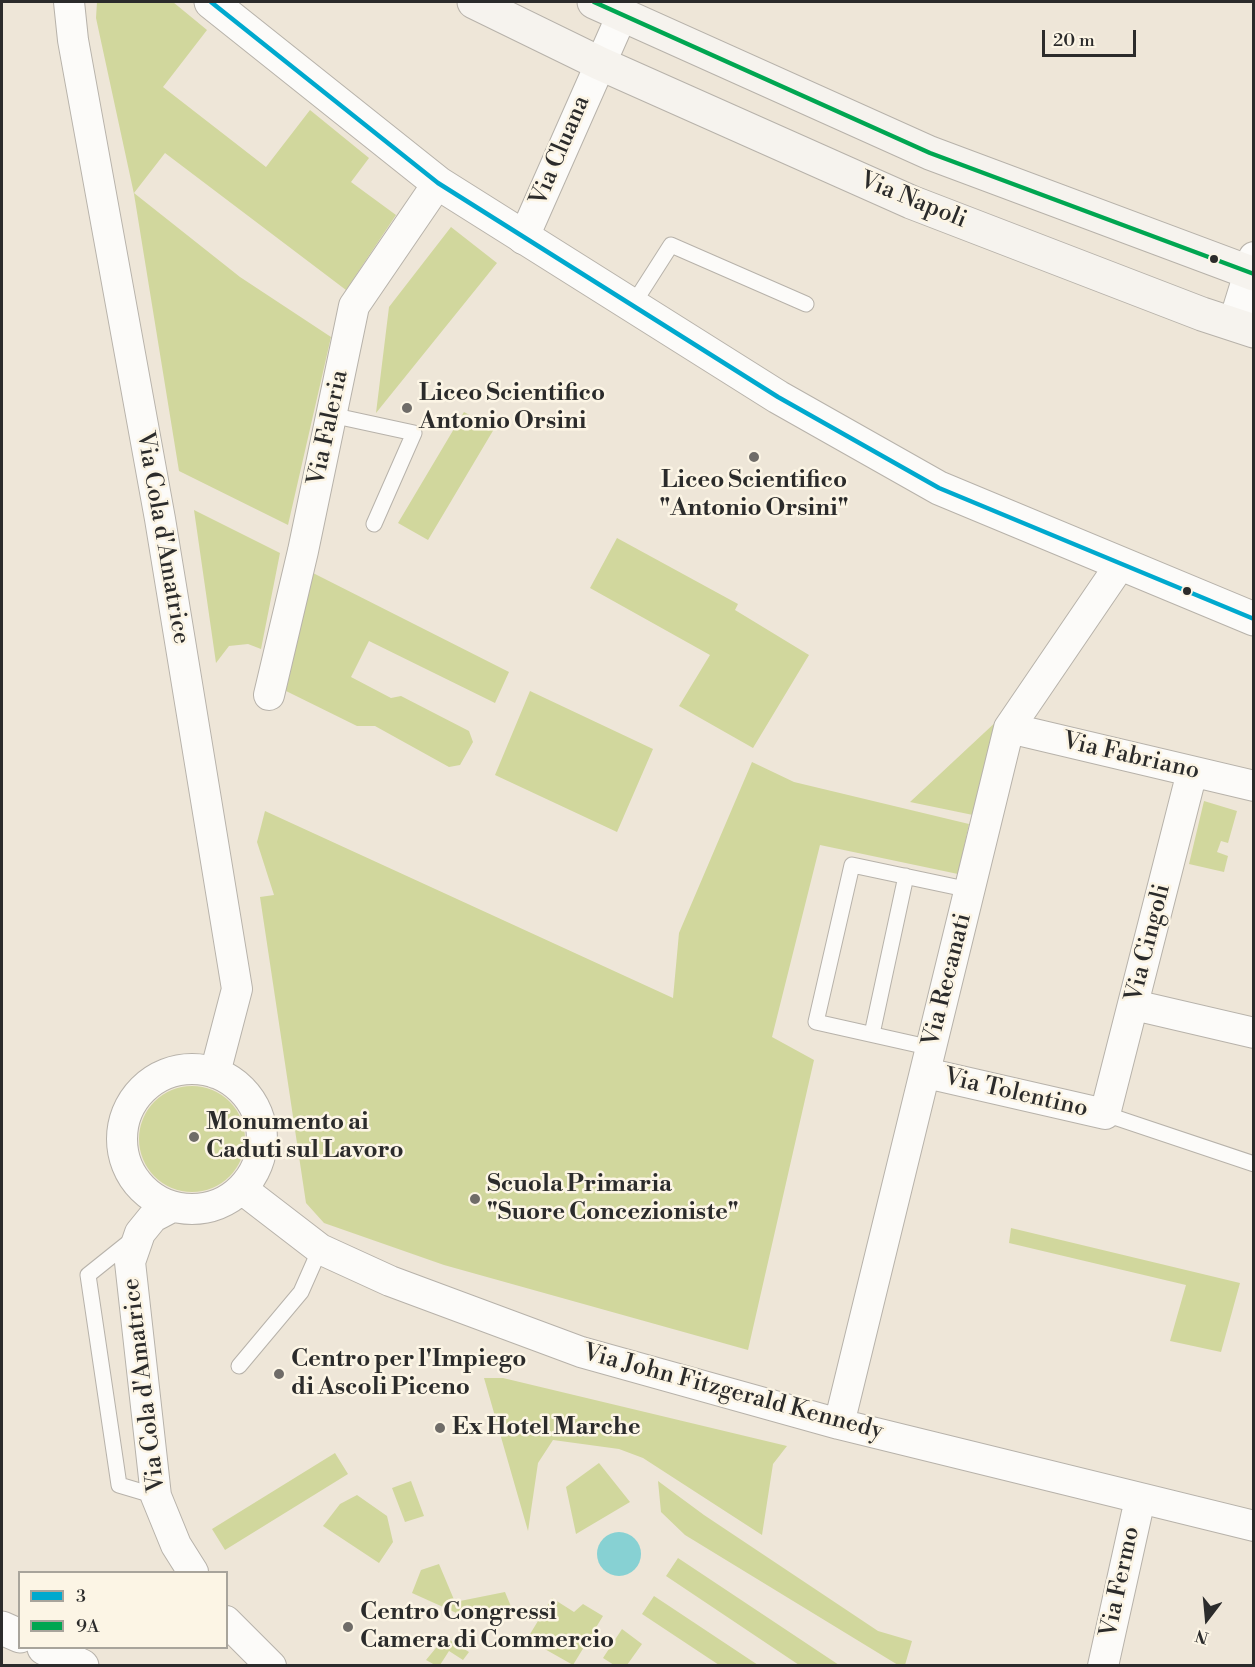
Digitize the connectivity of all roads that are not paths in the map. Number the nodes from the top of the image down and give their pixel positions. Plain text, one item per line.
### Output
1 (69, 2) edge
2 (211, 2) edge
3 (474, 2) edge
4 (608, 8) edge
5 (599, 63) junction
6 (438, 183) junction
7 (523, 239) junction
8 (1252, 268) edge
9 (806, 304) dead end
10 (632, 306) junction
11 (1243, 328) edge
12 (331, 415) junction
13 (374, 524) dead end
14 (1120, 565) junction
15 (1254, 620) edge
16 (269, 695) dead end
17 (1009, 729) junction
18 (1192, 772) junction
19 (1254, 786) edge
20 (906, 876) junction
21 (970, 890) junction
22 (1134, 1005) junction
23 (1254, 1033) edge
24 (872, 1034) junction
25 (929, 1060) junction
26 (215, 1073) junction
27 (1106, 1114) junction
28 (1254, 1164) edge
29 (242, 1189) junction
30 (172, 1207) junction
31 (140, 1233) junction
32 (320, 1249) junction
33 (239, 1366) dead end
34 (839, 1424) junction
35 (156, 1496) junction
36 (1140, 1499) junction
37 (1254, 1526) edge
38 (192, 1571) edge
39 (228, 1623) edge
40 (2, 1628) edge
41 (18, 1635) edge
42 (48, 1649) edge
43 (82, 1665) edge
44 (271, 1665) edge
45 (1103, 1665) edge

1 - 26 street, Via Cola d'Amatrice
2 - 6 street
3 - 5 main road, Via Napoli
4 - 5 street, Via Napoli
4 - 8 main road, Via Napoli
5 - 7 street, Via Cluana
5 - 11 main road, Via Napoli
6 - 7 street
6 - 12 street, Via Faleria
7 - 10 street
8 - 11 street, Via Napoli
9 - 10 lane
10 - 14 street
12 - 13 lane
12 - 16 street, Via Faleria
14 - 15 street
14 - 17 street, Via Recanati
17 - 18 street, Via Fabriano
17 - 21 street, Via Recanati
18 - 19 street, Via Fabriano
18 - 22 street, Via Cingoli
20 - 21 lane
20 - 24 lane
20 - 24 lane
21 - 25 street, Via Recanati
22 - 23 street
22 - 27 street, Via Cingoli
24 - 25 lane
25 - 27 street, Via Tolentino
25 - 34 street, Via Recanati
26 - 29 street
26 - 30 street
27 - 28 lane
29 - 30 street
29 - 32 street, Via John Fitzgerald Kennedy
30 - 31 street, Via Cola d'Amatrice
31 - 35 street, Via Cola d'Amatrice
31 - 35 lane
32 - 33 lane
32 - 34 street, Via John Fitzgerald Kennedy
34 - 36 street, Via John Fitzgerald Kennedy
35 - 38 street, Via Cola d'Amatrice
36 - 37 street, Via John Fitzgerald Kennedy
36 - 45 street, Via Fermo
39 - 44 street
40 - 41 street
42 - 43 street

